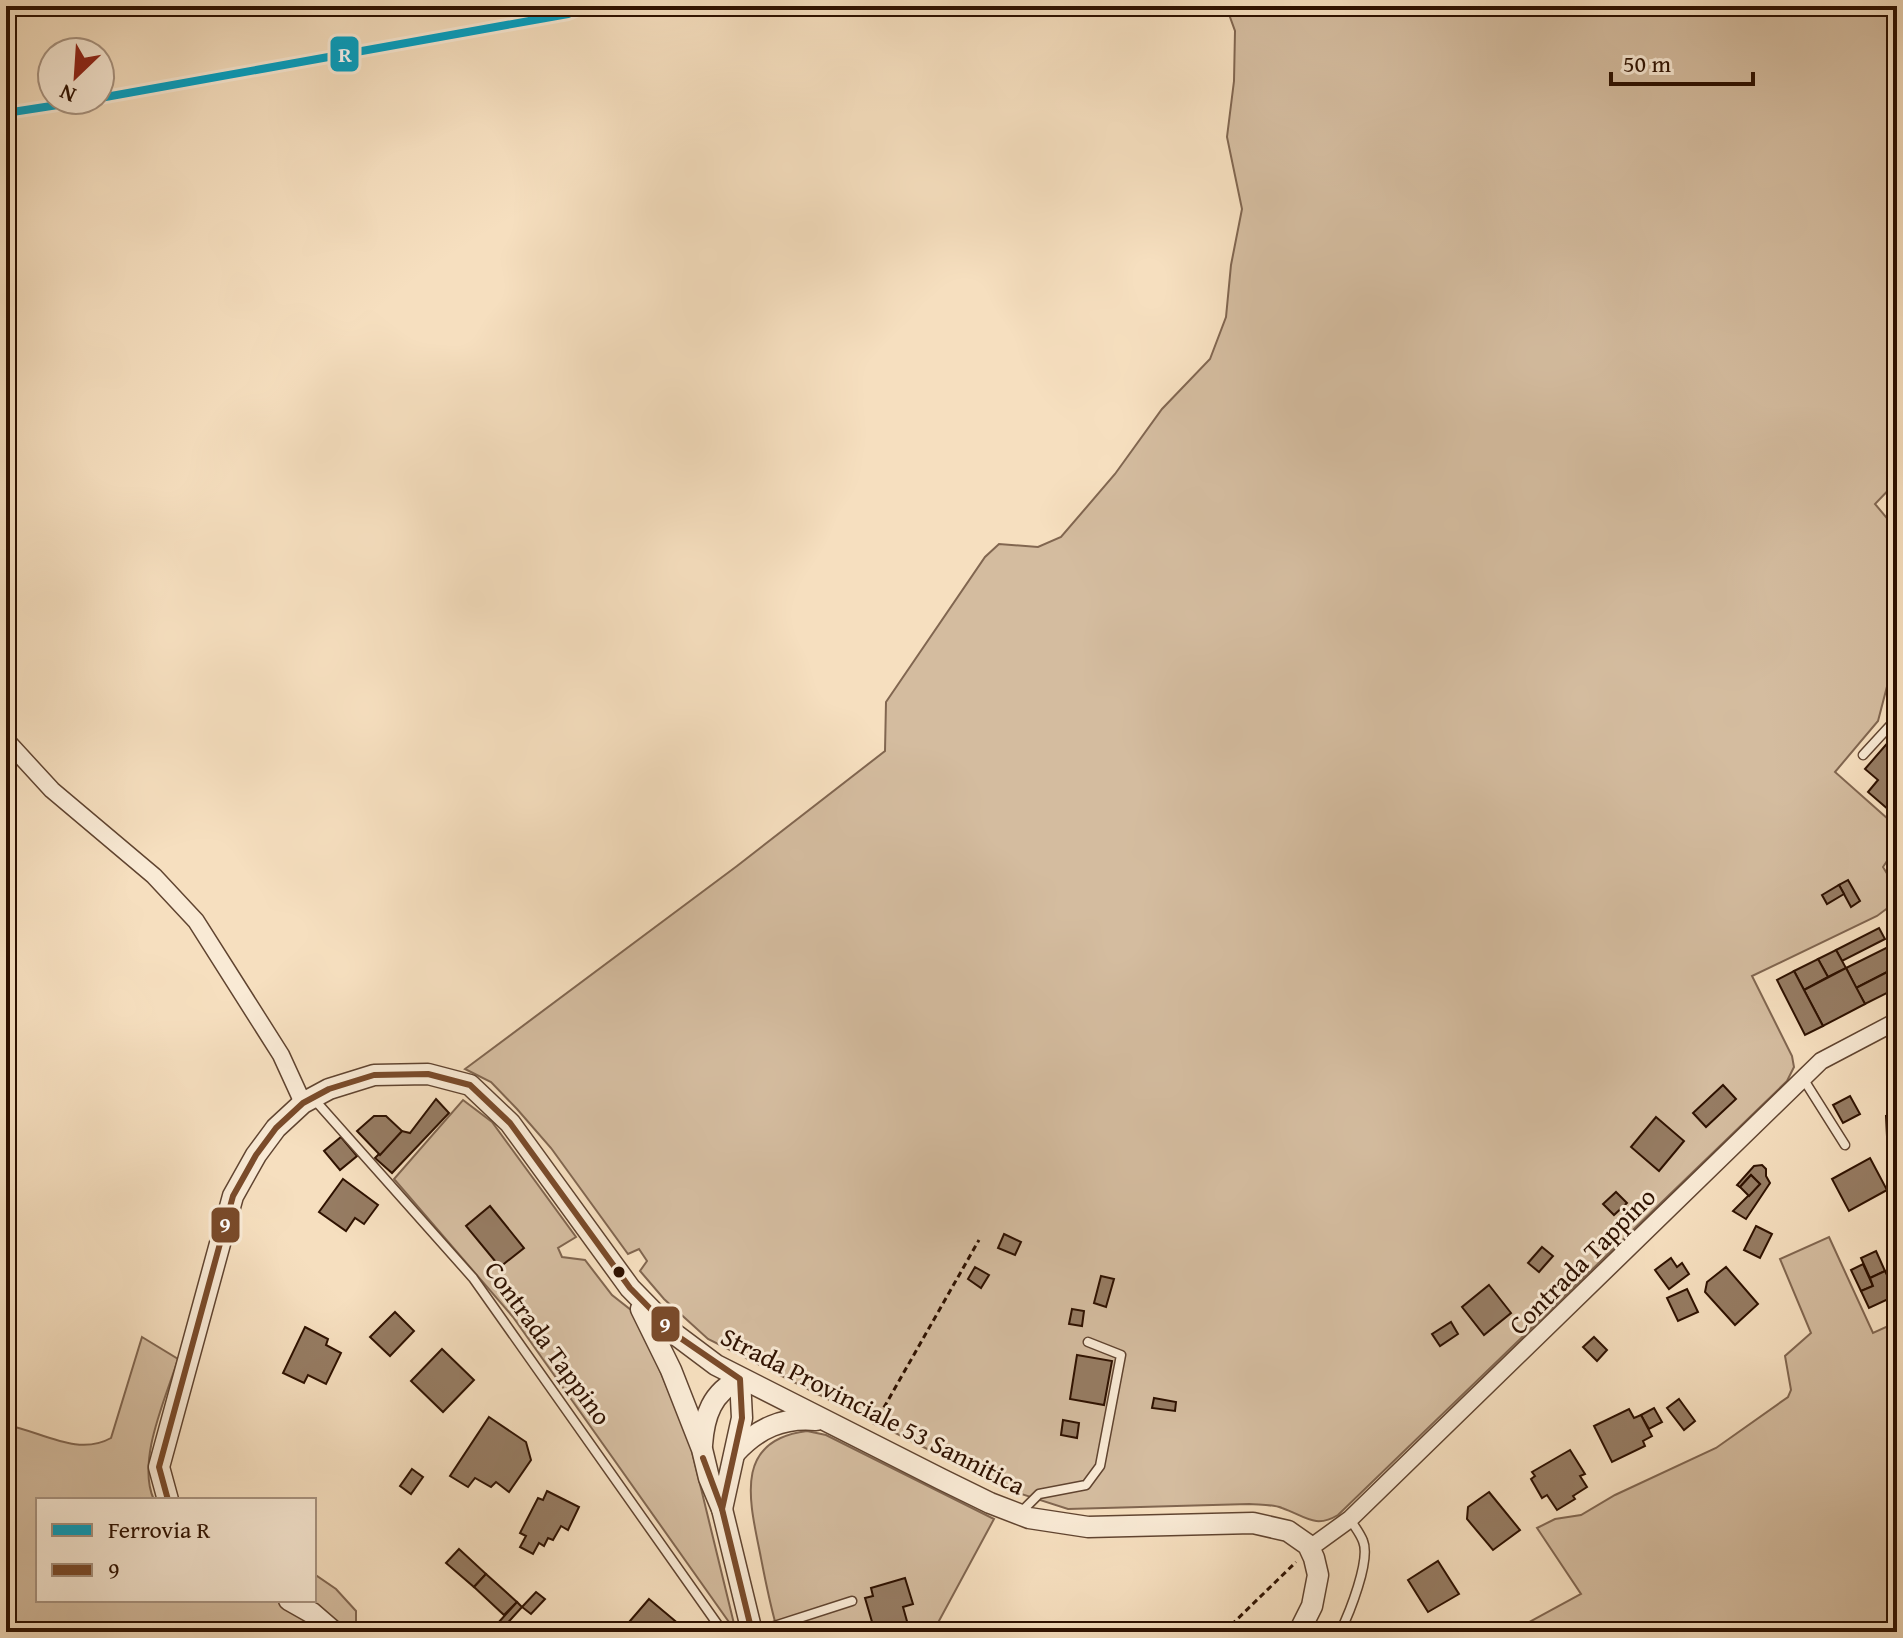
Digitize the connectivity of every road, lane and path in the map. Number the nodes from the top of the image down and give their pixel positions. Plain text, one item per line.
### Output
1 (1897, 718) edge
2 (6, 740) edge
3 (1863, 755) dead end
4 (1897, 1021) edge
5 (1804, 1080) junction
6 (308, 1100) junction
7 (1845, 1145) dead end
8 (979, 1240) dead end
9 (630, 1288) junction
10 (1088, 1342) dead end
11 (740, 1379) junction
12 (822, 1420) junction
13 (864, 1442) junction
14 (702, 1449) junction
15 (733, 1456) junction
16 (167, 1498) edge
17 (722, 1509) junction
18 (1019, 1514) junction
19 (1350, 1519) junction
20 (1310, 1548) junction
21 (852, 1601) dead end
22 (293, 1602) edge
23 (334, 1632) edge
24 (723, 1632) edge
25 (754, 1632) edge
26 (1224, 1632) edge
27 (1299, 1632) edge
28 (1340, 1632) edge

1 - 3 lane
2 - 6 street
4 - 5 street, Contrada Tappino
5 - 7 lane
5 - 19 street, Contrada Tappino
6 - 9 street, Strada Provinciale 53 Sannitica
6 - 16 street, Strada Provinciale 53 Sannitica
6 - 24 lane, Contrada Tappino
8 - 13 path
9 - 11 street, Strada Provinciale 53 Sannitica
9 - 14 street
10 - 18 lane
11 - 12 street, Strada Provinciale 53 Sannitica
11 - 14 street
11 - 15 street
12 - 13 street, Strada Provinciale 53 Sannitica
12 - 15 street
13 - 18 street, Strada Provinciale 53 Sannitica
14 - 17 street
15 - 17 street
17 - 25 street
18 - 20 street, Strada Provinciale 53 Sannitica
19 - 20 street, Contrada Tappino
19 - 28 lane
20 - 26 path
20 - 27 street
21 - 25 lane
22 - 23 street

